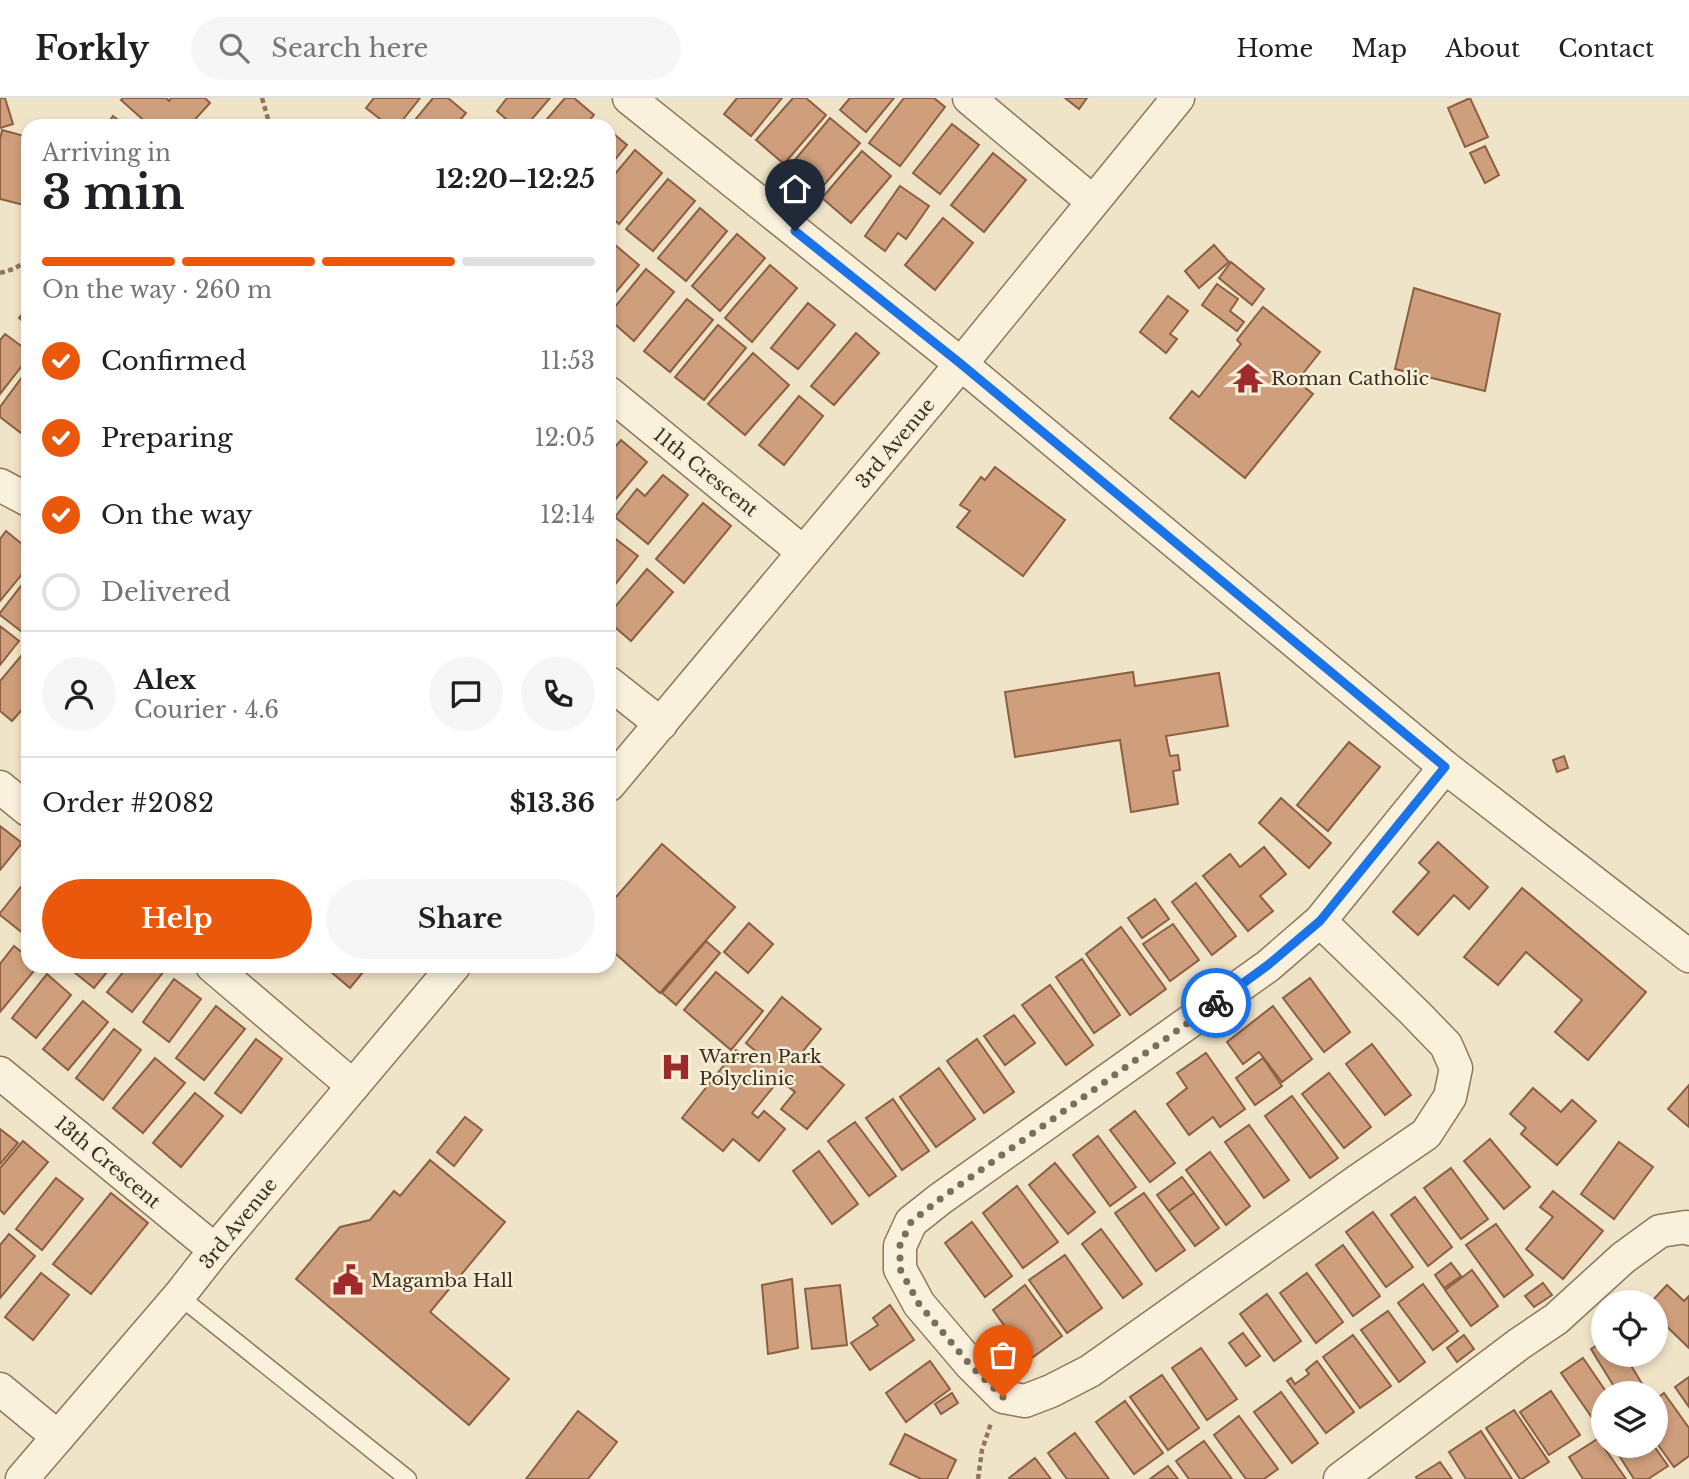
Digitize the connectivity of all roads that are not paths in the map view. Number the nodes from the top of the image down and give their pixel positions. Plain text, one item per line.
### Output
1 (629, 98) edge
2 (969, 98) edge
3 (1178, 98) edge
4 (1092, 201) junction
5 (961, 364) junction
6 (616, 399) edge
7 (0, 485) edge
8 (21, 496) edge
9 (803, 552) junction
10 (616, 689) edge
11 (661, 724) junction
12 (1445, 767) junction
13 (616, 777) edge
14 (0, 787) edge
15 (21, 804) edge
16 (1320, 921) junction
17 (1689, 956) edge
18 (220, 973) edge
19 (448, 973) edge
20 (0, 1073) edge
21 (352, 1086) junction
22 (1689, 1229) edge
23 (215, 1251) junction
24 (179, 1296) junction
25 (0, 1388) edge
26 (58, 1437) junction
27 (22, 1479) edge
28 (408, 1479) edge
29 (1340, 1479) edge

1 - 5 street
2 - 4 street
3 - 4 street, 3rd Avenue
4 - 5 street, 3rd Avenue
5 - 9 street, 3rd Avenue
5 - 12 street
6 - 9 street, 11th Crescent
7 - 8 street
9 - 11 street, 3rd Avenue
10 - 11 street
11 - 13 street, 3rd Avenue
12 - 16 street
12 - 17 street
14 - 15 street
16 - 16 street
18 - 21 street
19 - 21 street, 3rd Avenue
20 - 23 street, 13th Crescent
21 - 23 street, 3rd Avenue
22 - 29 street
23 - 24 street, 3rd Avenue
24 - 26 street, 3rd Avenue
24 - 28 lane
25 - 26 street
26 - 27 street, 3rd Avenue

